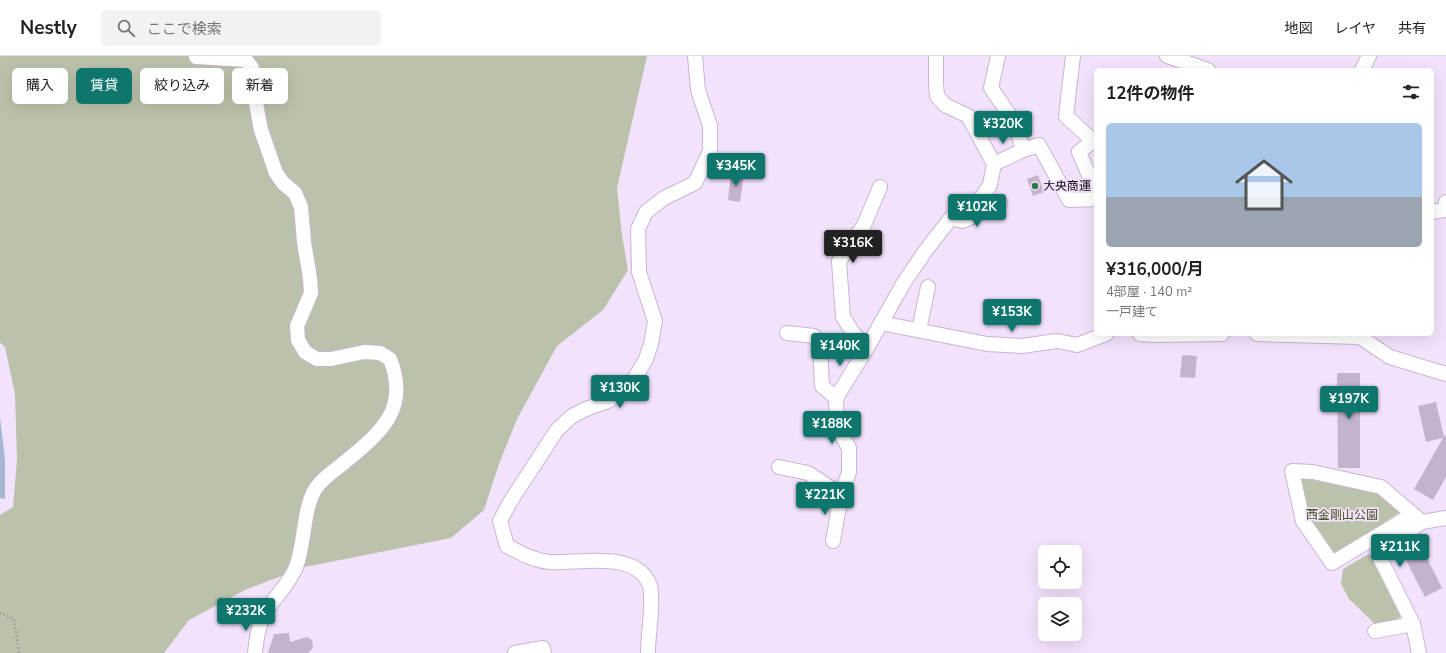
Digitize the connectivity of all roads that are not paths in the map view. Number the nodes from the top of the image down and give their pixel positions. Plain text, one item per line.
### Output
1 (695, 56) edge
2 (936, 56) edge
3 (998, 56) edge
4 (1073, 56) edge
5 (1167, 56) edge
6 (1369, 56) edge
7 (196, 57) edge
8 (1202, 68) edge
9 (1363, 68) edge
10 (1094, 141) edge
11 (1023, 150) junction
12 (994, 164) junction
13 (880, 187) dead end
14 (1094, 188) edge
15 (1094, 199) edge
16 (1446, 202) edge
17 (1000, 203) dead end
18 (1434, 212) edge
19 (951, 218) junction
20 (928, 287) dead end
21 (881, 323) junction
22 (919, 330) junction
23 (787, 333) dead end
24 (1101, 336) edge
25 (1360, 336) edge
26 (867, 348) junction
27 (1446, 374) edge
28 (836, 398) junction
29 (778, 467) dead end
30 (841, 495) junction
31 (1446, 518) edge
32 (1422, 522) junction
33 (834, 541) dead end
34 (1413, 624) junction
35 (1375, 631) dead end
36 (255, 653) edge
37 (515, 653) edge
38 (544, 653) edge
39 (648, 653) edge
40 (1418, 653) edge

1 - 39 street
2 - 12 street
3 - 11 street
4 - 10 street
5 - 8 street
6 - 9 street
7 - 36 street
10 - 14 street
11 - 12 street
11 - 15 street
12 - 19 street
13 - 26 street
16 - 18 street
17 - 19 street
19 - 21 street
20 - 22 street
21 - 22 street
21 - 26 street
22 - 24 street
23 - 28 street
25 - 27 street
26 - 28 street
28 - 30 street
29 - 30 street
30 - 33 street
31 - 32 street
32 - 32 street
32 - 34 street
34 - 35 street
34 - 40 street
37 - 38 street

